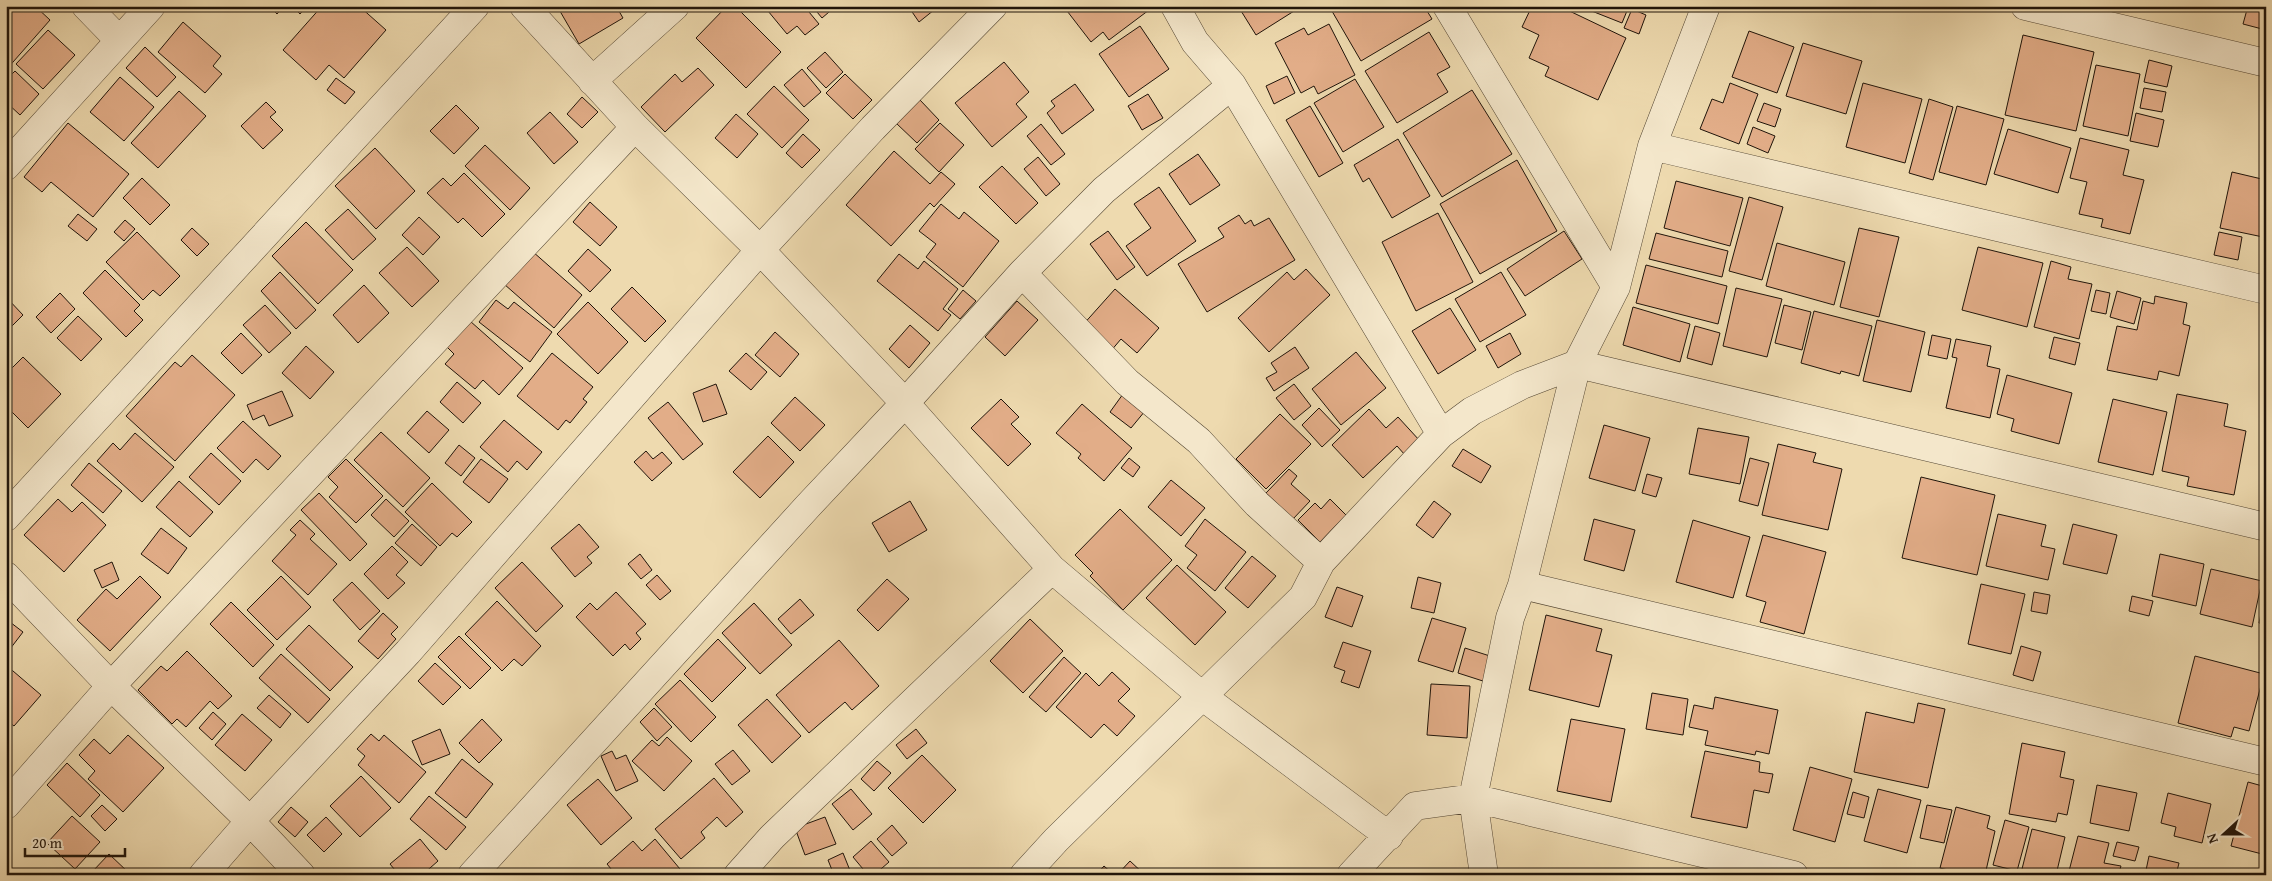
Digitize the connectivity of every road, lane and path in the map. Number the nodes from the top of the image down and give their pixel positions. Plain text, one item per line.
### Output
1 (86, 6) edge
2 (151, 6) edge
3 (475, 6) edge
4 (524, 6) edge
5 (675, 6) edge
6 (993, 6) edge
7 (1175, 6) edge
8 (1447, 6) edge
9 (1706, 6) edge
10 (2025, 6) edge
11 (120, 40) junction
12 (2266, 63) edge
13 (592, 81) junction
14 (1232, 85) junction
15 (635, 127) junction
16 (1652, 146) junction
17 (6, 166) edge
18 (760, 250) junction
19 (1022, 273) junction
20 (1616, 287) junction
21 (2266, 290) edge
22 (1577, 364) junction
23 (906, 404) junction
24 (1441, 434) junction
25 (6, 517) edge
26 (2266, 527) edge
27 (1321, 562) junction
28 (1052, 569) junction
29 (6, 576) edge
30 (1522, 585) junction
31 (111, 686) junction
32 (1202, 696) junction
33 (2266, 762) edge
34 (1473, 798) junction
35 (6, 805) edge
36 (250, 821) junction
37 (1389, 836) junction
38 (203, 875) edge
39 (301, 875) edge
40 (472, 875) edge
41 (738, 875) edge
42 (1024, 875) edge
43 (1350, 875) edge
44 (1484, 875) edge
45 (1794, 875) edge

1 - 11 street
2 - 11 street
3 - 25 street
4 - 13 street
5 - 13 street
6 - 18 street
7 - 14 street
8 - 20 street
9 - 16 street
10 - 12 street
11 - 17 street
13 - 15 street
14 - 19 street
14 - 24 street
15 - 18 street
15 - 31 street
16 - 20 street
16 - 21 street
18 - 23 street
18 - 36 street
19 - 23 street
19 - 27 street
20 - 22 street
22 - 24 street
22 - 26 street
22 - 30 street
23 - 28 street
23 - 40 street
24 - 27 street
27 - 32 street
28 - 32 street
28 - 41 street
29 - 31 street
30 - 33 street
30 - 34 street
31 - 35 street
31 - 36 street
32 - 37 street
32 - 42 street
34 - 37 street
34 - 44 street
34 - 45 street
36 - 38 street
36 - 39 street
37 - 43 street

